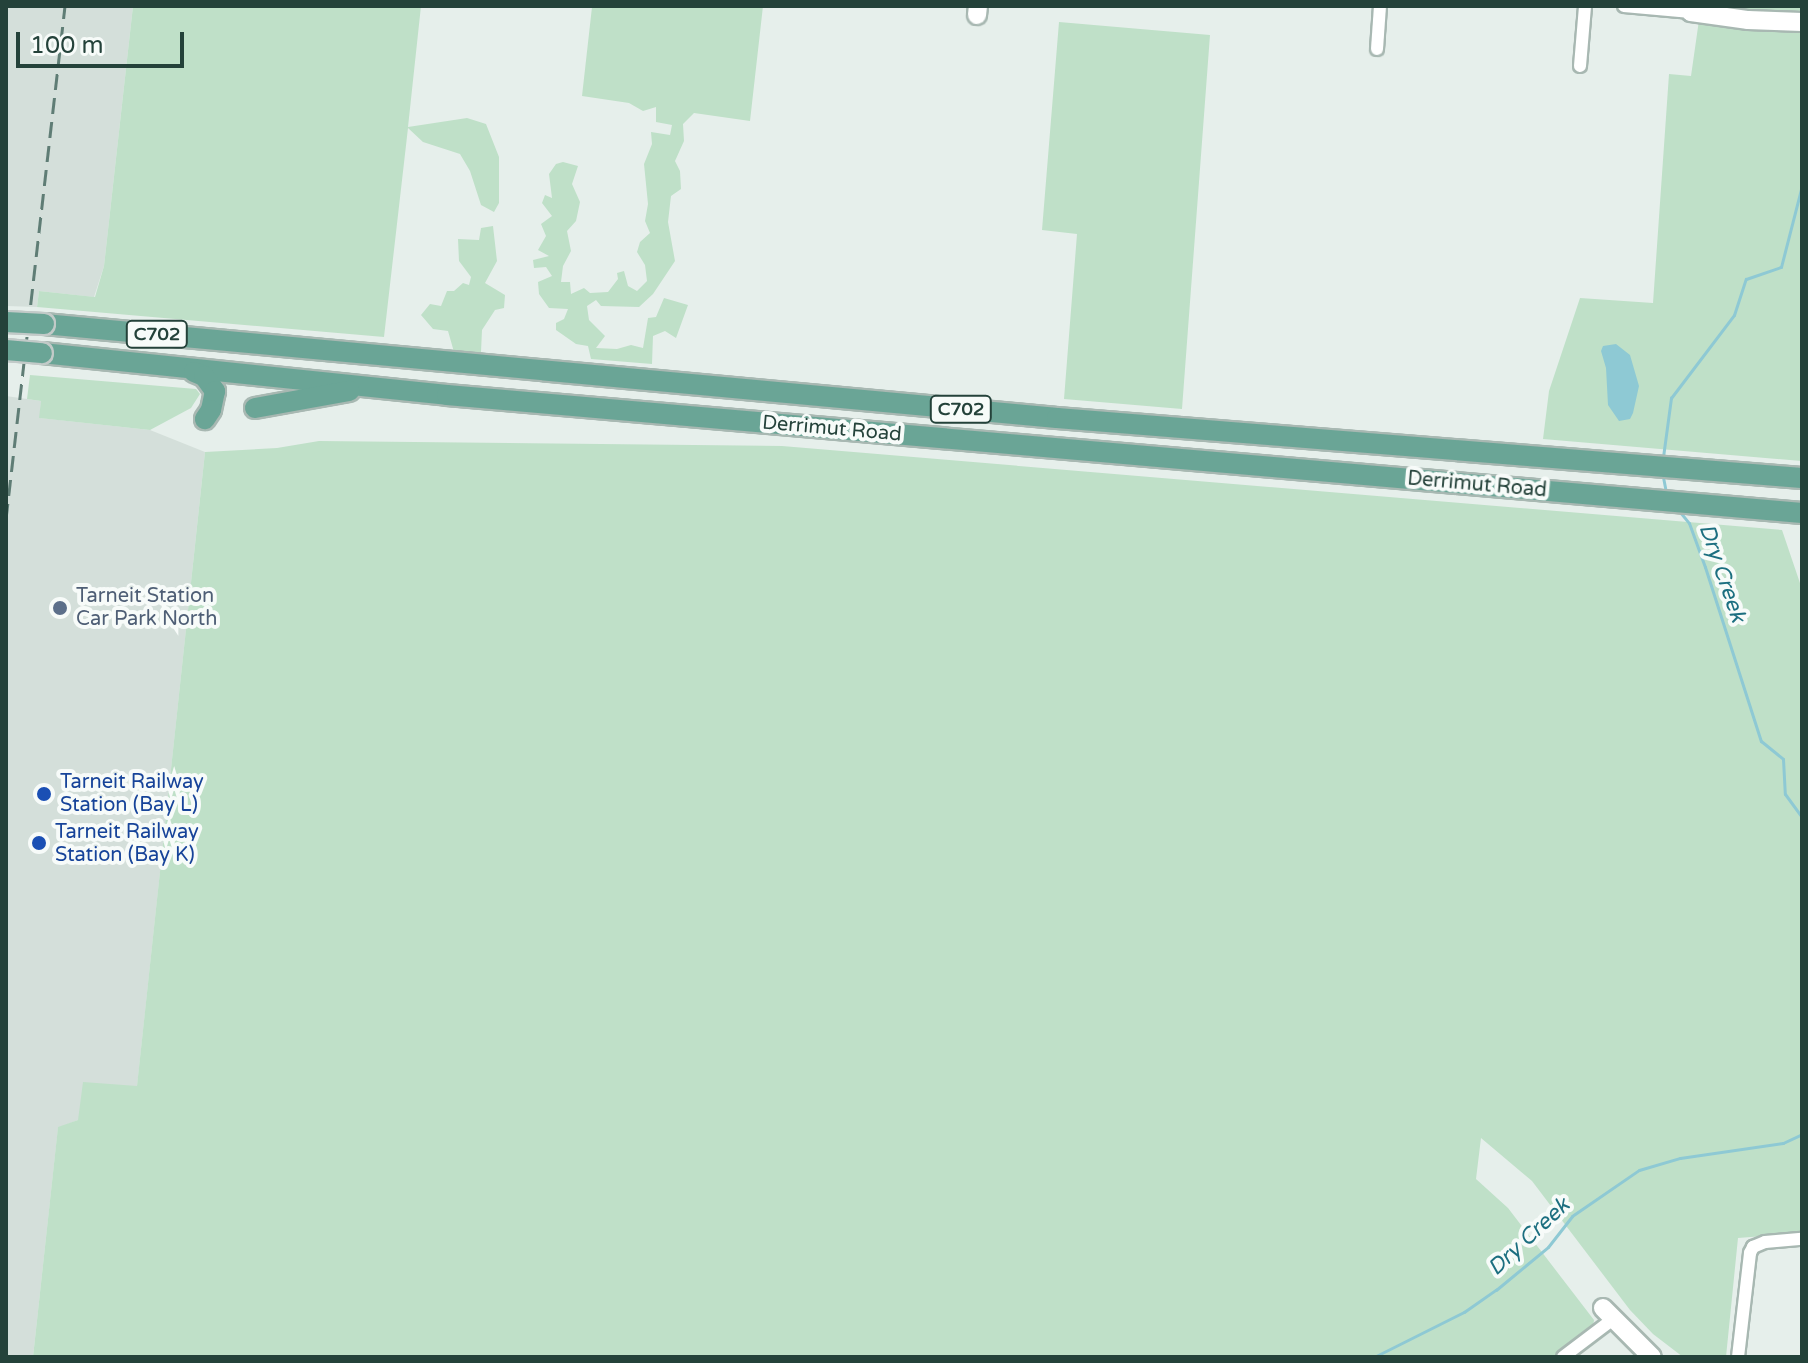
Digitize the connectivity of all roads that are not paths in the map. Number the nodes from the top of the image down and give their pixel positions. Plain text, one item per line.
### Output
1 (1380, 6) edge
2 (1585, 6) edge
3 (1624, 6) edge
4 (1691, 9) edge
5 (1802, 22) edge
6 (1377, 49) dead end
7 (1580, 66) dead end
8 (6, 322) edge
9 (271, 344) junction
10 (6, 350) edge
11 (183, 369) junction
12 (264, 376) junction
13 (369, 387) junction
14 (255, 408) dead end
15 (205, 419) dead end
16 (1802, 478) edge
17 (1802, 513) edge
18 (1802, 1239) edge
19 (1608, 1313) joint
20 (1740, 1354) edge
21 (1563, 1357) edge
22 (1652, 1357) edge

1 - 6 street
2 - 7 street
3 - 4 street
4 - 5 street
8 - 9 main road, Derrimut Road / C702, bridge
9 - 12 main road
9 - 16 main road, Derrimut Road / C702
10 - 11 main road, Derrimut Road / C702, bridge
11 - 12 main road, Derrimut Road / C702
11 - 15 main road
12 - 13 main road, Derrimut Road / C702
13 - 14 main road
13 - 17 main road, Derrimut Road / C702
18 - 20 street
19 - 21 street
19 - 22 street

